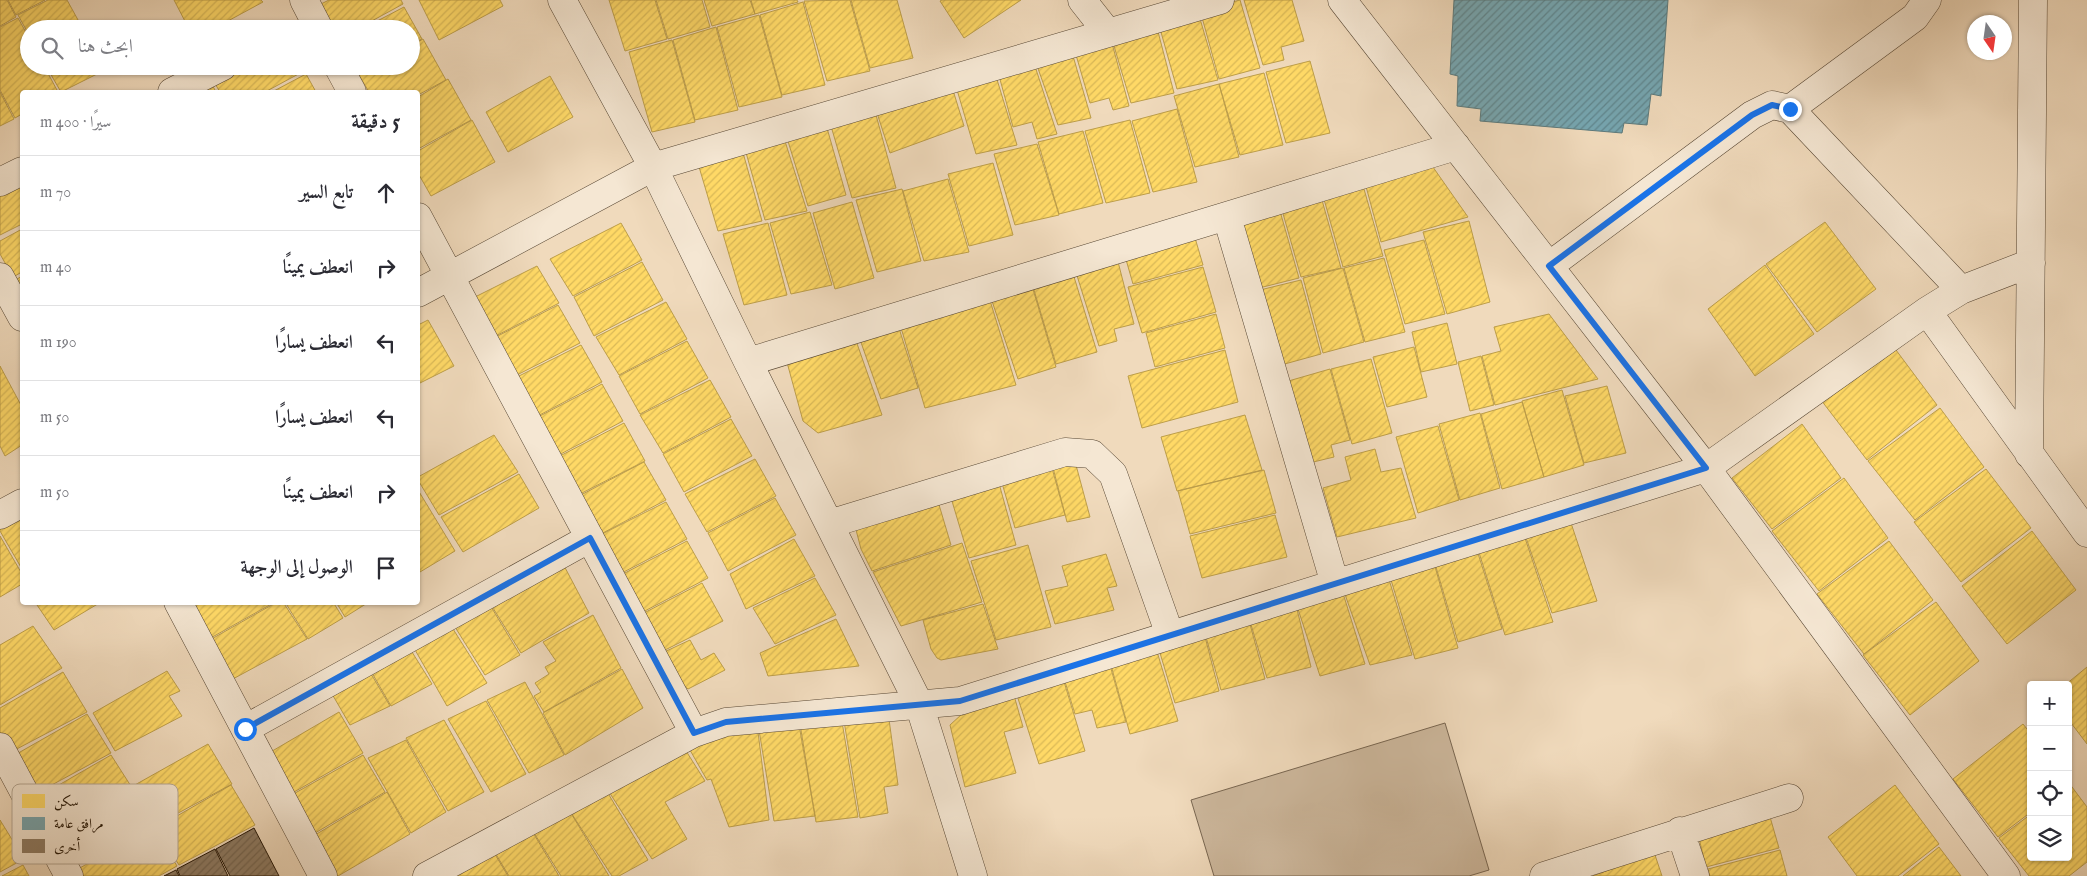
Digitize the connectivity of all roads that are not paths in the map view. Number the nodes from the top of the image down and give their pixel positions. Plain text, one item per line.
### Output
1 (562, 0) edge
2 (1082, 0) edge
3 (1220, 0) edge
4 (1342, 0) edge
5 (1927, 0) edge
6 (2033, 0) edge
7 (1108, 33) junction
8 (205, 75) edge
9 (343, 75) edge
10 (176, 90) edge
11 (351, 90) edge
12 (1790, 109) junction
13 (1456, 146) junction
14 (653, 167) junction
15 (20, 172) edge
16 (0, 182) edge
17 (1227, 217) junction
18 (420, 221) edge
19 (2031, 263) junction
20 (1549, 266) junction
21 (448, 276) junction
22 (0, 277) edge
23 (1961, 290) junction
24 (420, 291) edge
25 (1927, 311) junction
26 (20, 313) edge
27 (748, 362) junction
28 (2029, 454) junction
29 (1706, 468) junction
30 (20, 504) edge
31 (0, 515) edge
32 (829, 524) junction
33 (2087, 533) edge
34 (590, 538) junction
35 (1335, 584) junction
36 (180, 605) edge
37 (1170, 635) junction
38 (919, 704) junction
39 (245, 729) junction
40 (694, 733) junction
41 (0, 747) edge
42 (20, 784) edge
43 (1789, 798) dead end
44 (1680, 831) junction
45 (63, 864) edge
46 (69, 876) edge
47 (323, 876) edge
48 (427, 876) edge
49 (973, 876) edge
50 (1544, 876) edge
51 (1695, 876) edge
52 (2006, 876) edge

1 - 14 street
2 - 7 street
3 - 7 street
4 - 13 street
5 - 12 street
6 - 19 street
7 - 14 street
8 - 10 street
9 - 11 street
12 - 20 street
12 - 23 street
13 - 17 street
13 - 20 street
14 - 21 street
14 - 27 street
15 - 16 street
17 - 27 street
17 - 35 street
18 - 21 street
19 - 23 street
19 - 28 street
20 - 29 street
21 - 24 street
21 - 34 street
22 - 26 street
23 - 25 street
25 - 28 street
25 - 29 street
27 - 32 street
28 - 33 street
29 - 35 street
29 - 52 street
30 - 31 street
32 - 37 street
32 - 38 street
34 - 39 street
34 - 40 street
35 - 37 street
36 - 39 street
37 - 38 street
38 - 40 street
38 - 49 street
39 - 47 street
40 - 48 street
41 - 42 street
43 - 44 street
44 - 50 street
44 - 51 street
45 - 46 street

